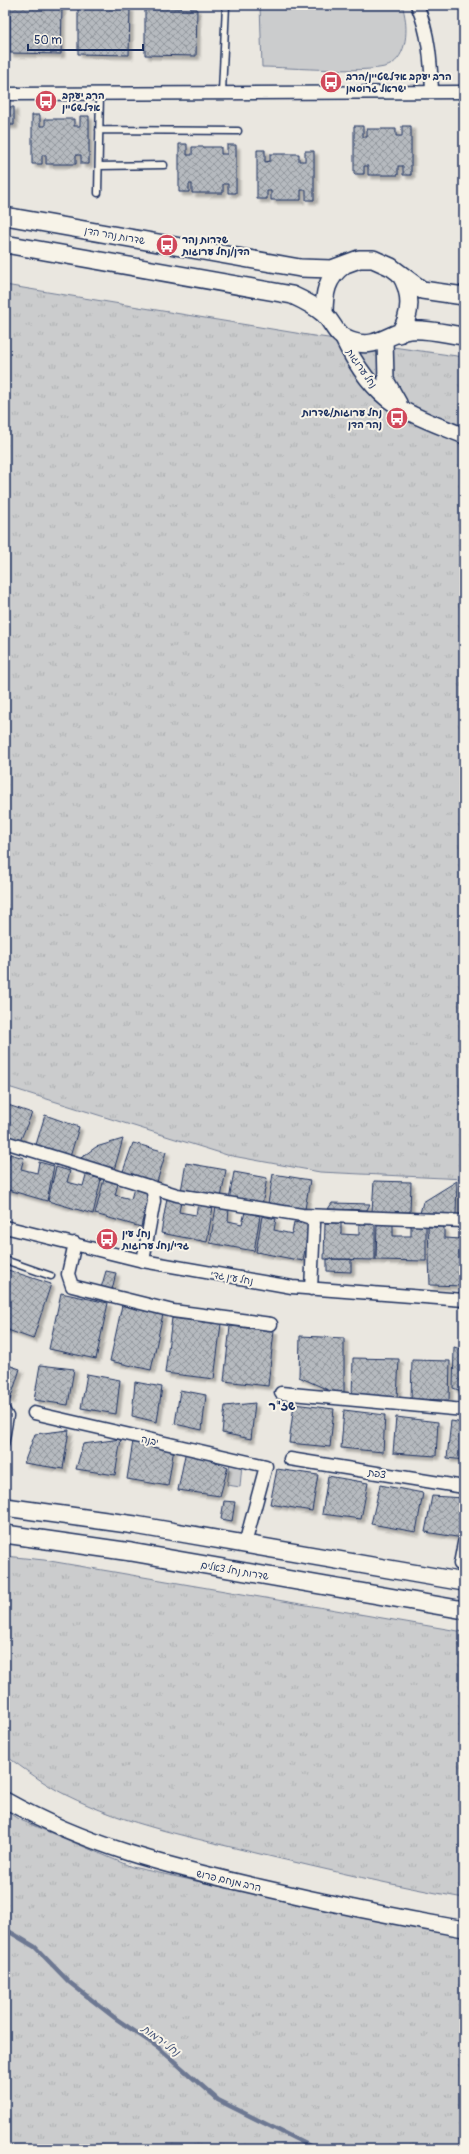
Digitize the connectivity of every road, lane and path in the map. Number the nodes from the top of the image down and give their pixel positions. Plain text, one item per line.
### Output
1 (226, 5) edge
2 (417, 5) edge
3 (222, 92) junction
4 (432, 92) junction
5 (464, 92) edge
6 (100, 93) junction
7 (5, 94) edge
8 (99, 130) junction
9 (238, 131) dead end
10 (164, 165) dead end
11 (99, 166) junction
12 (98, 193) dead end
13 (5, 216) edge
14 (5, 244) edge
15 (344, 265) junction
16 (399, 274) junction
17 (464, 296) edge
18 (324, 314) junction
19 (464, 336) edge
20 (342, 337) junction
21 (392, 337) junction
22 (404, 410) junction
23 (464, 436) edge
24 (5, 1142) edge
25 (149, 1186) junction
26 (302, 1215) junction
27 (464, 1221) edge
28 (5, 1227) edge
29 (75, 1243) junction
30 (5, 1260) edge
31 (143, 1261) junction
32 (50, 1276) dead end
33 (311, 1289) junction
34 (464, 1300) edge
35 (271, 1324) dead end
36 (281, 1393) dead end
37 (5, 1407) edge
38 (464, 1410) edge
39 (34, 1414) dead end
40 (5, 1445) edge
41 (290, 1459) dead end
42 (464, 1487) edge
43 (5, 1507) edge
44 (5, 1534) edge
45 (464, 1543) edge
46 (245, 1544) junction
47 (460, 1564) dead end
48 (464, 1582) edge
49 (464, 1610) edge
50 (5, 1800) edge
51 (464, 1929) edge

1 - 3 lane
2 - 4 street
3 - 4 street
3 - 6 street
4 - 5 street
6 - 7 street
6 - 8 lane
8 - 9 lane
8 - 11 lane
10 - 11 lane
11 - 12 lane
13 - 15 main road, שדרות נהר הדן
14 - 18 main road
15 - 16 main road, שדרות נהר הדן
15 - 18 main road, שדרות נהר הדן
16 - 17 main road, שדרות נהר הדן
16 - 21 main road, שדרות נהר הדן
18 - 20 main road
19 - 21 main road
20 - 21 main road
20 - 22 street, נחל ערוגות
21 - 22 street, נחל ערוגות
22 - 23 street, נחל ערוגות
24 - 25 street
25 - 26 street
25 - 31 street
26 - 27 street
26 - 33 street
28 - 29 street, נחל עין גדי
29 - 31 street, נחל עין גדי
29 - 35 street
30 - 32 lane
31 - 33 street, נחל עין גדי
33 - 34 street, נחל עין גדי
36 - 38 street
37 - 40 lane
39 - 46 street, יבנה
41 - 42 street, צפת
43 - 46 main road
44 - 49 main road, שדרות נחל צאלים
45 - 47 street
46 - 48 main road
50 - 51 street, הרב מנחם פרוש

